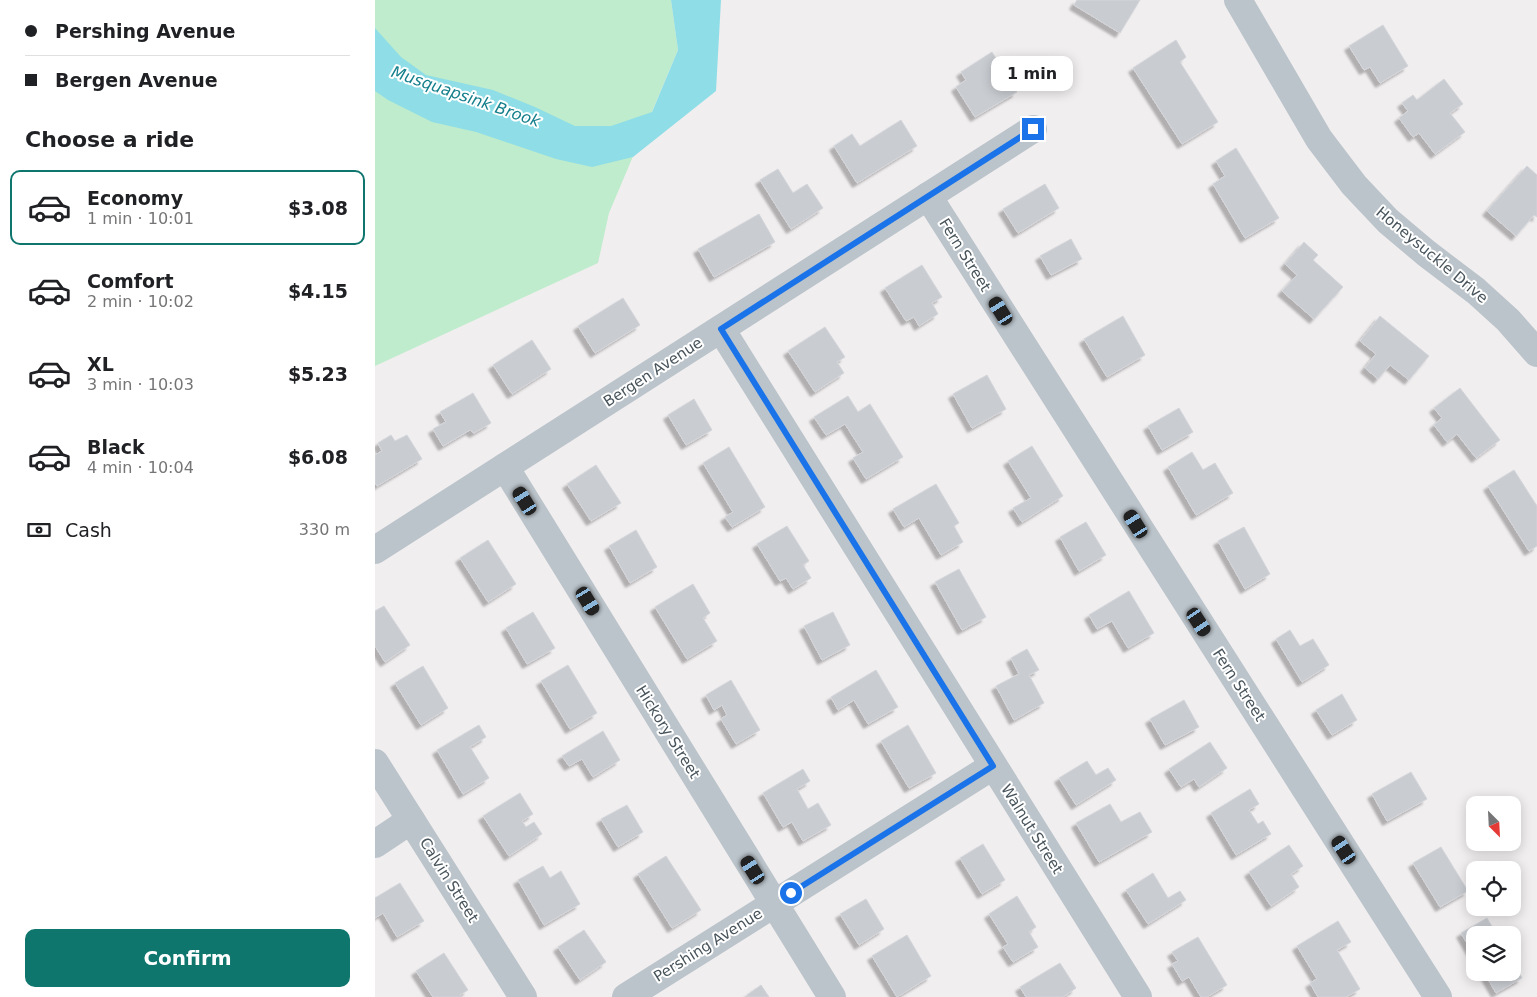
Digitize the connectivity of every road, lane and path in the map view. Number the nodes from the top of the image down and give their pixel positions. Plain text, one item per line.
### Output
1 (1238, 0) edge
2 (1033, 129) dead end
3 (928, 196) junction
4 (721, 329) junction
5 (1537, 353) edge
6 (505, 467) junction
7 (375, 550) edge
8 (375, 762) edge
9 (993, 766) junction
10 (411, 820) junction
11 (375, 844) edge
12 (774, 904) junction
13 (523, 997) edge
14 (626, 997) edge
15 (832, 997) edge
16 (1138, 997) edge
17 (1438, 997) edge

1 - 5 street, Honeysuckle Drive
2 - 3 street, Bergen Avenue
3 - 4 street, Bergen Avenue
3 - 17 street, Fern Street
4 - 6 street, Bergen Avenue
4 - 9 street, Walnut Street
6 - 7 street, Bergen Avenue
6 - 12 street, Hickory Street
8 - 10 street, Calvin Street
9 - 12 street, Pershing Avenue
9 - 16 street, Walnut Street
10 - 11 street
10 - 13 street, Calvin Street
12 - 14 street, Pershing Avenue
12 - 15 street, Hickory Street

